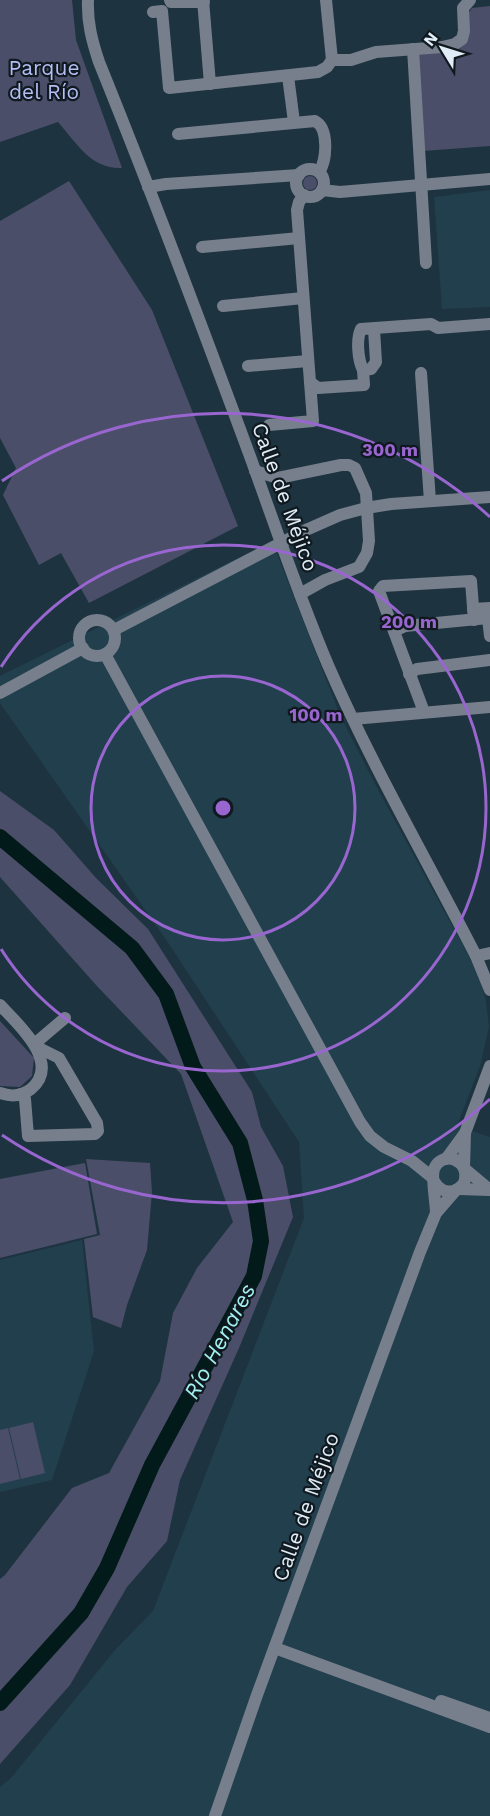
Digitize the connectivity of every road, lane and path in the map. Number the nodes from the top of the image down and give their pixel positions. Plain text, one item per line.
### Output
1 (88, 0) edge
2 (170, 0) edge
3 (326, 0) edge
4 (469, 0) edge
5 (203, 1) edge
6 (153, 12) dead end
7 (413, 49) junction
8 (332, 60) junction
9 (288, 76) junction
10 (210, 84) junction
11 (294, 122) junction
12 (178, 134) dead end
13 (319, 172) junction
14 (299, 175) junction
15 (490, 179) edge
16 (422, 184) junction
17 (148, 187) junction
18 (322, 190) junction
19 (304, 195) junction
20 (299, 238) junction
21 (202, 247) dead end
22 (426, 263) dead end
23 (303, 298) junction
24 (223, 306) dead end
25 (490, 324) edge
26 (308, 361) junction
27 (248, 366) dead end
28 (421, 373) dead end
29 (310, 382) junction
30 (269, 425) dead end
31 (331, 466) junction
32 (255, 471) junction
33 (262, 492) junction
34 (490, 497) edge
35 (430, 501) junction
36 (366, 508) junction
37 (300, 594) junction
38 (473, 615) junction
39 (489, 615) edge
40 (114, 630) junction
41 (394, 631) junction
42 (490, 636) edge
43 (83, 648) junction
44 (105, 654) junction
45 (490, 660) edge
46 (409, 674) junction
47 (0, 693) edge
48 (490, 707) edge
49 (424, 712) junction
50 (353, 719) junction
51 (490, 953) edge
52 (477, 956) junction
53 (490, 990) edge
54 (0, 1005) edge
55 (65, 1018) dead end
56 (37, 1047) junction
57 (490, 1066) edge
58 (0, 1094) edge
59 (21, 1095) junction
60 (465, 1133) junction
61 (444, 1160) junction
62 (412, 1161) junction
63 (464, 1168) junction
64 (434, 1180) junction
65 (457, 1190) junction
66 (490, 1190) edge
67 (436, 1213) junction
68 (275, 1648) junction
69 (382, 1687) junction
70 (490, 1718) edge
71 (490, 1727) edge
72 (490, 1735) edge
73 (215, 1816) edge

1 - 17 street, Calle de Méjico
2 - 5 street
3 - 8 street
4 - 7 street
5 - 10 street
6 - 10 street
7 - 8 street
7 - 16 street
8 - 9 street
9 - 10 street
9 - 11 street
11 - 12 street
11 - 13 street
13 - 14 street
13 - 18 street
14 - 17 street
14 - 19 street
15 - 16 street
16 - 18 street
16 - 22 street
17 - 32 street, Calle de Méjico
18 - 19 street
19 - 20 street
20 - 21 street
20 - 23 street
23 - 24 street
23 - 26 street
25 - 29 street
26 - 27 street
26 - 29 street
28 - 35 street
29 - 30 street
31 - 32 street
31 - 33 street
31 - 36 street
32 - 33 street, Calle de Méjico
33 - 37 street, Calle de Méjico
34 - 35 street
35 - 36 street
36 - 37 street
36 - 40 street
37 - 50 street, Calle de Méjico
38 - 39 street
38 - 41 street
38 - 41 street
39 - 42 street
40 - 43 street
40 - 44 street
41 - 46 street
43 - 44 street
43 - 47 street
44 - 62 street
45 - 46 street
46 - 49 street
48 - 49 street
49 - 50 street
50 - 52 street, Calle de Méjico
51 - 52 street
52 - 53 street, Calle de Méjico
54 - 56 street
55 - 56 street
56 - 59 street
56 - 59 street
57 - 60 street
58 - 59 street
60 - 61 street
60 - 63 street
61 - 62 street
61 - 63 street
61 - 64 street
62 - 64 street
63 - 65 street
63 - 66 street
64 - 65 street
64 - 67 street, Calle de Méjico
65 - 66 street
65 - 67 street, Calle de Méjico
67 - 68 street, Calle de Méjico
68 - 69 street
68 - 73 street, Calle de Méjico
69 - 70 street
69 - 71 street
69 - 72 street

